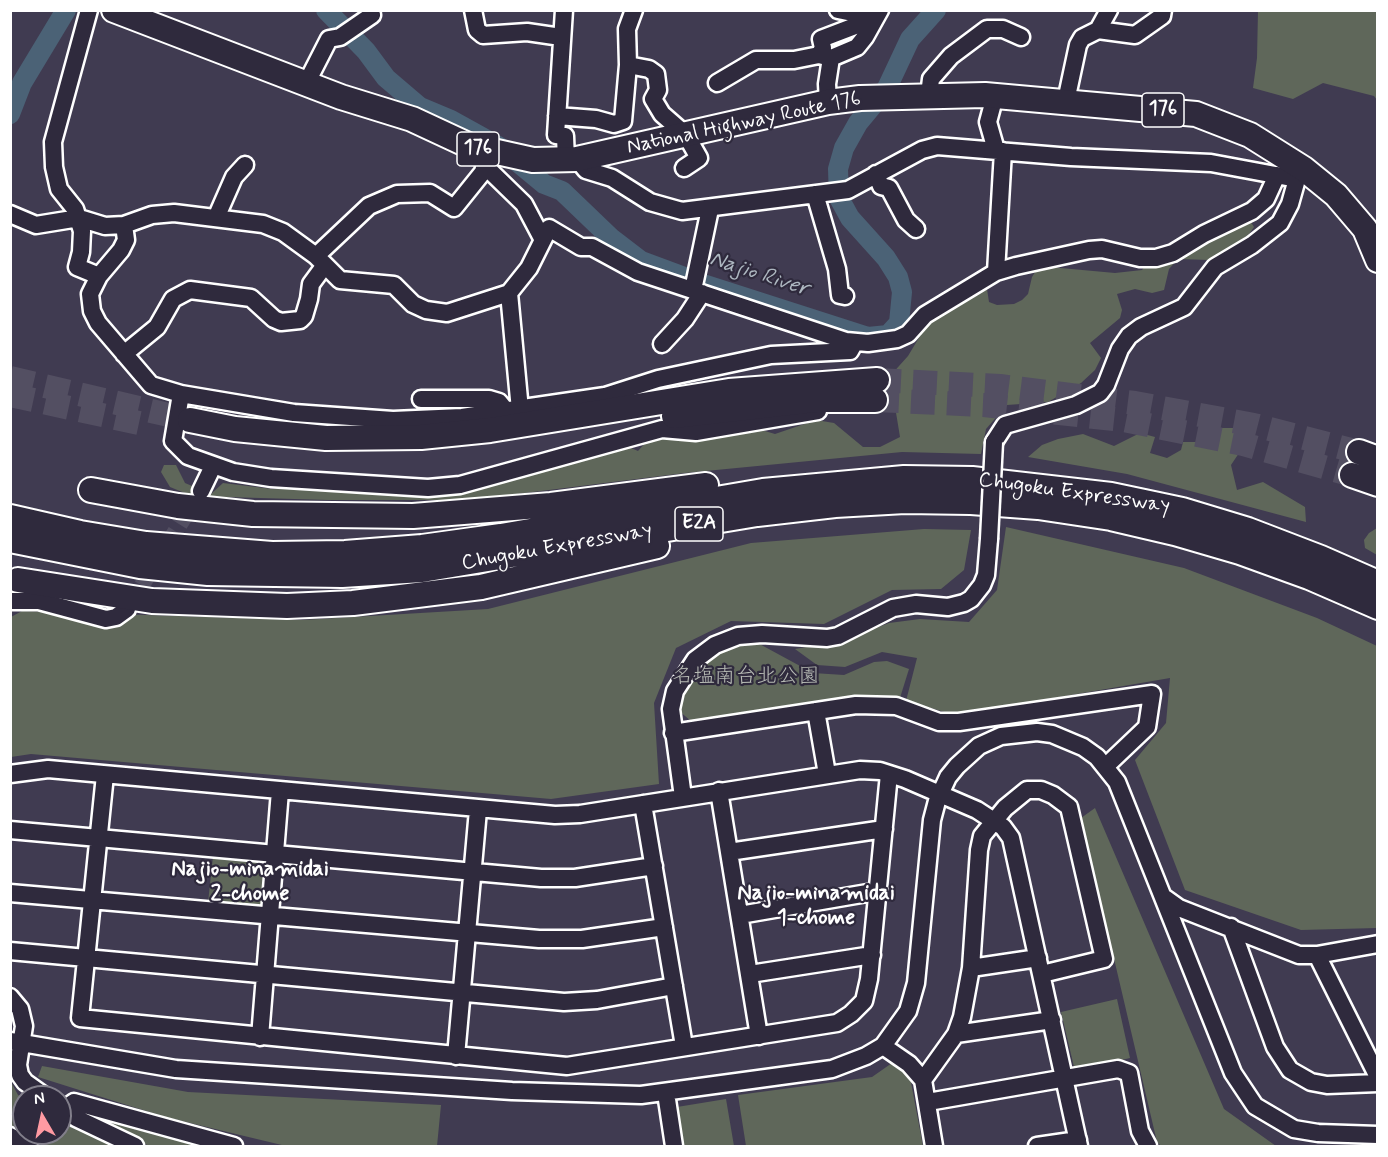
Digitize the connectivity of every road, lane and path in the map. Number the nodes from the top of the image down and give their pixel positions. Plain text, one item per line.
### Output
1 (89, 10) edge
2 (114, 10) edge
3 (473, 10) edge
4 (564, 10) edge
5 (634, 10) edge
6 (838, 10) edge
7 (868, 10) edge
8 (880, 10) edge
9 (1109, 10) edge
10 (1163, 10) edge
11 (372, 15) dead end
12 (1098, 30) junction
13 (561, 37) junction
14 (1021, 38) dead end
15 (825, 56) junction
16 (628, 65) junction
17 (717, 83) dead end
18 (306, 84) junction
19 (929, 95) junction
20 (995, 96) junction
21 (1065, 101) junction
22 (828, 102) junction
23 (557, 116) junction
24 (686, 135) junction
25 (999, 150) junction
26 (486, 159) junction
27 (572, 160) junction
28 (244, 165) dead end
29 (684, 168) dead end
30 (876, 174) junction
31 (1300, 174) junction
32 (1277, 175) junction
33 (822, 193) junction
34 (710, 209) junction
35 (10, 214) edge
36 (216, 218) junction
37 (79, 219) junction
38 (124, 225) junction
39 (916, 229) dead end
40 (543, 240) junction
41 (1377, 260) edge
42 (321, 261) junction
43 (996, 272) junction
44 (99, 276) junction
45 (698, 292) junction
46 (508, 293) junction
47 (845, 296) dead end
48 (855, 342) junction
49 (662, 344) dead end
50 (124, 354) junction
51 (181, 394) junction
52 (875, 396) joint
53 (421, 399) dead end
54 (513, 411) junction
55 (189, 428) tunnel mouth
56 (1363, 462) tunnel mouth
57 (213, 466) junction
58 (972, 479) junction
59 (1377, 484) edge
60 (91, 490) dead end
61 (201, 491) tunnel mouth
62 (835, 505) junction
63 (10, 517) edge
64 (10, 540) edge
65 (1377, 583) edge
66 (14, 590) edge
67 (1377, 607) edge
68 (127, 609) tunnel mouth
69 (816, 711) junction
70 (673, 733) junction
71 (1106, 766) junction
72 (10, 774) edge
73 (827, 774) junction
74 (889, 774) junction
75 (105, 775) junction
76 (280, 791) junction
77 (719, 791) junction
78 (940, 794) junction
79 (683, 797) junction
80 (643, 804) junction
81 (478, 810) junction
82 (994, 820) junction
83 (884, 829) junction
84 (10, 830) edge
85 (98, 838) junction
86 (729, 852) junction
87 (275, 855) junction
88 (654, 866) junction
89 (472, 873) junction
90 (879, 891) junction
91 (10, 893) edge
92 (1165, 898) junction
93 (92, 902) junction
94 (740, 915) junction
95 (271, 918) junction
96 (664, 927) junction
97 (1231, 927) junction
98 (466, 934) junction
99 (1377, 944) edge
100 (10, 951) edge
101 (1317, 955) junction
102 (872, 956) junction
103 (86, 958) junction
104 (1040, 966) junction
105 (972, 968) junction
106 (265, 974) junction
107 (750, 974) junction
108 (674, 986) junction
109 (460, 993) junction
110 (10, 997) edge
111 (1052, 1020) junction
112 (956, 1034) junction
113 (759, 1036) junction
114 (260, 1037) junction
115 (16, 1042) edge
116 (684, 1046) junction
117 (883, 1046) junction
118 (456, 1056) junction
119 (1377, 1077) edge
120 (1066, 1079) junction
121 (923, 1080) junction
122 (1377, 1083) edge
123 (29, 1085) edge
124 (666, 1093) junction
125 (928, 1102) junction
126 (72, 1103) edge
127 (72, 1113) edge
128 (1377, 1135) edge
129 (10, 1136) edge
130 (1079, 1143) edge
131 (30, 1146) edge
132 (135, 1146) edge
133 (234, 1146) edge
134 (674, 1146) edge
135 (934, 1146) edge
136 (1037, 1146) edge
137 (1148, 1146) edge

1 - 37 street
2 - 18 highway, National Highway Route 176 / 176
3 - 13 street
4 - 13 street
5 - 16 street
6 - 7 street
7 - 15 street
8 - 15 street
9 - 12 street
10 - 12 street
11 - 18 street
12 - 21 street
13 - 23 street
14 - 19 street
15 - 17 street
15 - 22 street
16 - 23 street
16 - 24 street
18 - 26 highway, National Highway Route 176 / 176
19 - 20 highway, National Highway Route 176 / 176
19 - 22 highway, National Highway Route 176 / 176
20 - 21 highway, National Highway Route 176 / 176
20 - 25 street
21 - 31 highway, National Highway Route 176 / 176
22 - 24 highway, National Highway Route 176 / 176
23 - 27 street
24 - 27 highway, National Highway Route 176 / 176
24 - 29 street
25 - 30 street
25 - 32 street
25 - 43 street
26 - 27 highway, National Highway Route 176 / 176
26 - 40 street
26 - 42 street
27 - 34 street
28 - 36 street
30 - 33 street
30 - 39 street
31 - 32 street
31 - 41 highway, National Highway Route 176 / 176
31 - 70 street, bridge
32 - 43 street
33 - 34 street
33 - 47 street
34 - 45 street
35 - 37 street
36 - 38 street
36 - 42 street
37 - 38 street
37 - 44 street
38 - 44 street
40 - 45 street
40 - 46 street
42 - 46 street
42 - 50 street
43 - 48 street
44 - 50 street
45 - 48 street
45 - 49 street
46 - 54 street
48 - 54 street
50 - 51 street
51 - 54 street
51 - 57 street
52 - 55 highway
52 - 57 street
53 - 54 street
56 - 59 highway
57 - 61 street
58 - 60 highway
58 - 63 highway, Chugoku Expressway / E2A
58 - 65 highway, Chugoku Expressway / E2A
62 - 64 highway, Chugoku Expressway / E2A
62 - 66 highway
62 - 67 highway, Chugoku Expressway / E2A
66 - 68 street
69 - 70 street
69 - 71 street
69 - 73 street
70 - 79 street
71 - 78 street
71 - 92 street
72 - 75 street
73 - 74 street
73 - 77 street
74 - 78 street
74 - 83 street
75 - 76 street
75 - 85 street
76 - 81 street
76 - 87 street
77 - 79 street
77 - 86 street
78 - 82 street
78 - 117 street
79 - 80 street
80 - 81 street
80 - 88 street
81 - 89 street
82 - 104 street
82 - 104 street
82 - 105 street
83 - 86 street
83 - 90 street
84 - 85 street
85 - 87 street
85 - 93 street
86 - 94 street
87 - 89 street
87 - 95 street
88 - 89 street
88 - 96 street
89 - 98 street
90 - 94 street
90 - 102 street
91 - 93 street
92 - 97 street
92 - 128 street
93 - 95 street
93 - 103 street
94 - 107 street
95 - 98 street
95 - 106 street
96 - 98 street
96 - 108 street
97 - 101 street
97 - 122 street
98 - 109 street
99 - 101 street
100 - 103 street
101 - 119 street
102 - 107 street
102 - 113 street
103 - 106 street
103 - 114 street
104 - 105 street
104 - 111 street
105 - 112 street
106 - 109 street
106 - 114 street
107 - 113 street
108 - 109 street
108 - 116 street
109 - 118 street
110 - 115 street
111 - 112 street
111 - 120 street
112 - 121 street
113 - 116 street
114 - 118 street
115 - 123 street
115 - 124 street
116 - 118 street
117 - 121 street
117 - 124 street
120 - 125 street
120 - 130 street
120 - 137 street
121 - 125 street
124 - 134 street
125 - 135 street
126 - 133 street
127 - 132 street
129 - 131 street
130 - 136 street

